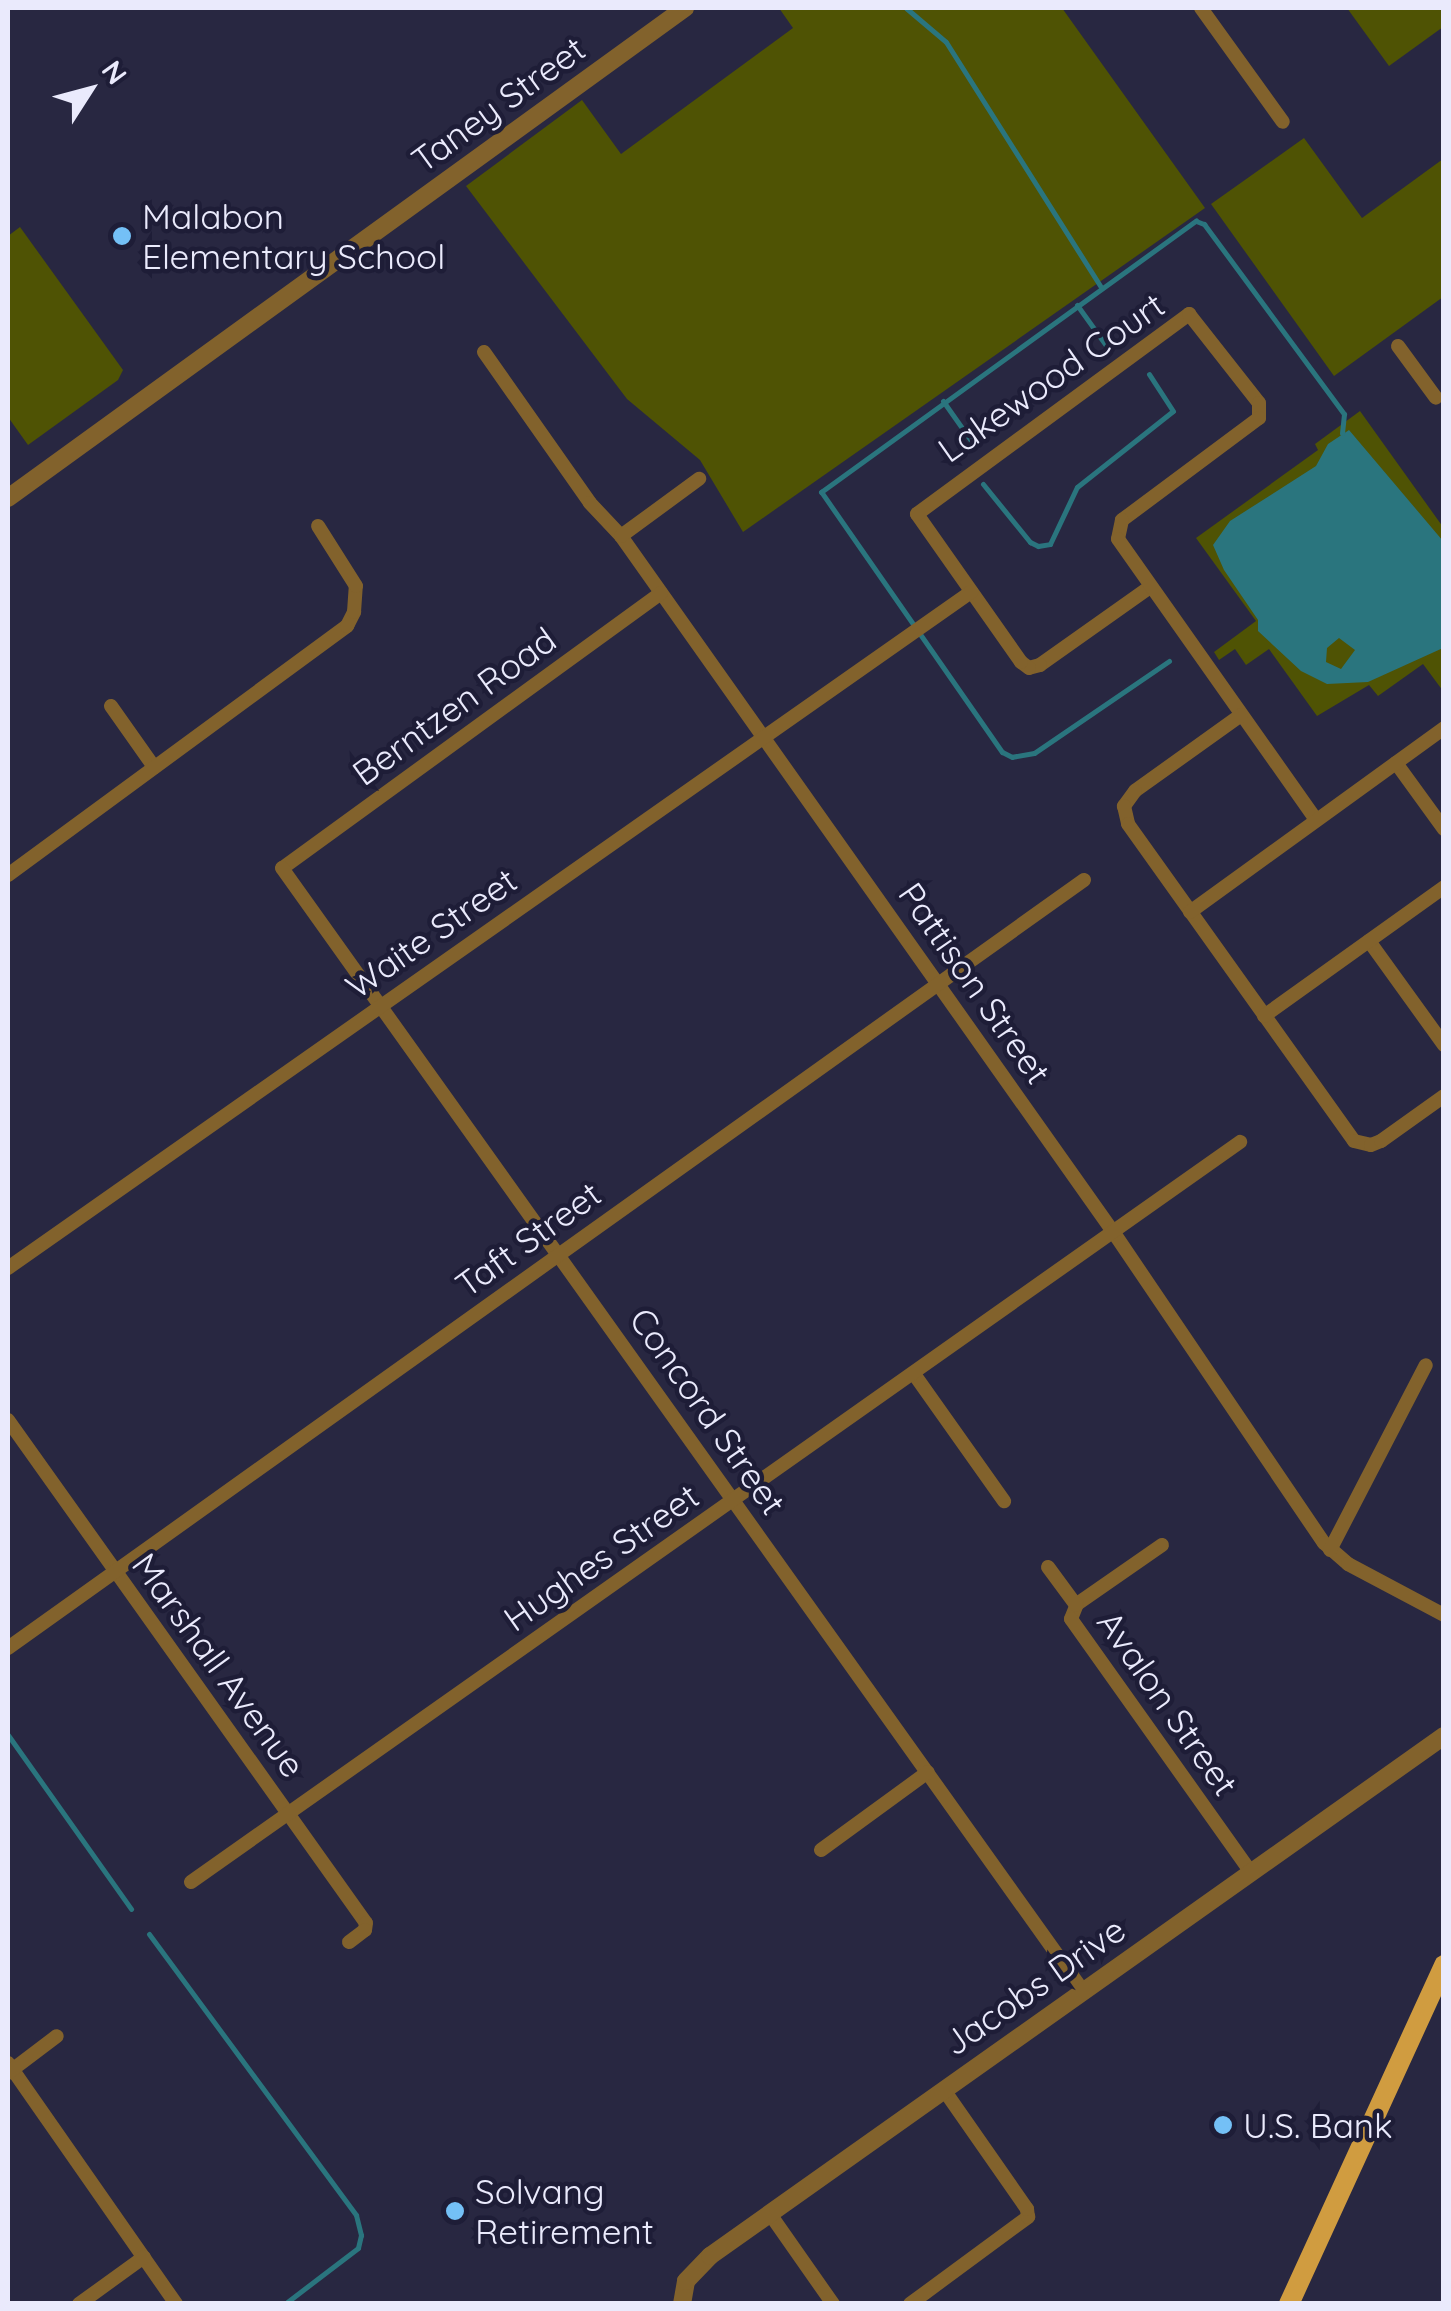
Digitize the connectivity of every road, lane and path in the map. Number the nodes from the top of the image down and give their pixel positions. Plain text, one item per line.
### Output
1 (685, 8) edge
2 (1201, 8) edge
3 (1283, 122) dead end
4 (1398, 346) dead end
5 (484, 352) dead end
6 (1441, 400) edge
7 (698, 480) dead end
8 (8, 498) edge
9 (318, 526) dead end
10 (621, 536) junction
11 (1150, 587) junction
12 (971, 592) junction
13 (661, 593) junction
14 (111, 706) dead end
15 (1241, 715) junction
16 (1444, 728) edge
17 (764, 738) junction
18 (1396, 763) junction
19 (154, 767) junction
20 (1316, 820) junction
21 (1444, 830) edge
22 (282, 868) joint
23 (8, 876) edge
24 (1084, 880) dead end
25 (1444, 886) edge
26 (1190, 912) junction
27 (1368, 942) junction
28 (939, 984) junction
29 (381, 1004) junction
30 (1264, 1016) junction
31 (1444, 1045) edge
32 (1444, 1096) edge
33 (1240, 1142) dead end
34 (1114, 1233) junction
35 (559, 1253) junction
36 (8, 1268) edge
37 (1426, 1365) dead end
38 (914, 1374) junction
39 (8, 1420) edge
40 (734, 1500) junction
41 (1004, 1501) dead end
42 (1162, 1544) dead end
43 (1330, 1550) junction
44 (1048, 1568) dead end
45 (115, 1572) junction
46 (1076, 1605) junction
47 (1444, 1616) edge
48 (8, 1648) edge
49 (1444, 1736) edge
50 (928, 1772) junction
51 (288, 1812) junction
52 (822, 1850) dead end
53 (1250, 1872) junction
54 (191, 1882) dead end
55 (349, 1942) dead end
56 (1444, 1965) edge
57 (1083, 1991) junction
58 (57, 2036) dead end
59 (9, 2069) edge
60 (944, 2090) junction
61 (770, 2214) junction
62 (144, 2258) junction
63 (79, 2304) edge
64 (176, 2304) edge
65 (682, 2304) edge
66 (834, 2304) edge
67 (910, 2304) edge
68 (1290, 2304) edge

1 - 8 street, Taney Street
2 - 3 street
4 - 6 street
5 - 10 street, Pattison Street
7 - 10 street
9 - 19 street
10 - 13 street, Pattison Street
11 - 12 street, Lakewood Court
11 - 12 street, Lakewood Court
11 - 15 street, Lakewood Court
12 - 17 street, Waite Street
13 - 17 street, Pattison Street
13 - 22 street, Berntzen Road
14 - 19 street
15 - 20 street, Lakewood Court
15 - 26 street
16 - 18 street
17 - 28 street, Pattison Street
17 - 29 street, Waite Street
18 - 20 street
18 - 21 street
19 - 23 street
20 - 26 street
22 - 29 street, Concord Street
24 - 28 street, Taft Street
25 - 27 street
26 - 30 street
27 - 30 street
27 - 31 street
28 - 34 street, Pattison Street
28 - 35 street, Taft Street
29 - 35 street, Concord Street
29 - 36 street, Waite Street
30 - 32 street
33 - 34 street, Hughes Street
34 - 38 street, Hughes Street
34 - 43 street, Pattison Street
35 - 40 street, Concord Street
35 - 45 street, Taft Street
37 - 43 street
38 - 40 street, Hughes Street
38 - 41 street
39 - 45 street, Marshall Avenue
40 - 50 street, Concord Street
40 - 51 street, Hughes Street
42 - 46 street, Avalon Street
43 - 47 street, Pattison Street
44 - 46 street
45 - 48 street, Taft Street
45 - 51 street, Marshall Avenue
46 - 53 street, Avalon Street
49 - 53 street, Jacobs Drive
50 - 52 street
50 - 57 street, Concord Street
51 - 54 street, Hughes Street
51 - 55 street, Marshall Avenue
53 - 57 street, Jacobs Drive
56 - 68 main road
57 - 60 street, Jacobs Drive
58 - 59 street
59 - 62 street
60 - 61 street, Jacobs Drive
60 - 67 street
61 - 65 street, Jacobs Drive
61 - 66 street
62 - 63 street
62 - 64 street

